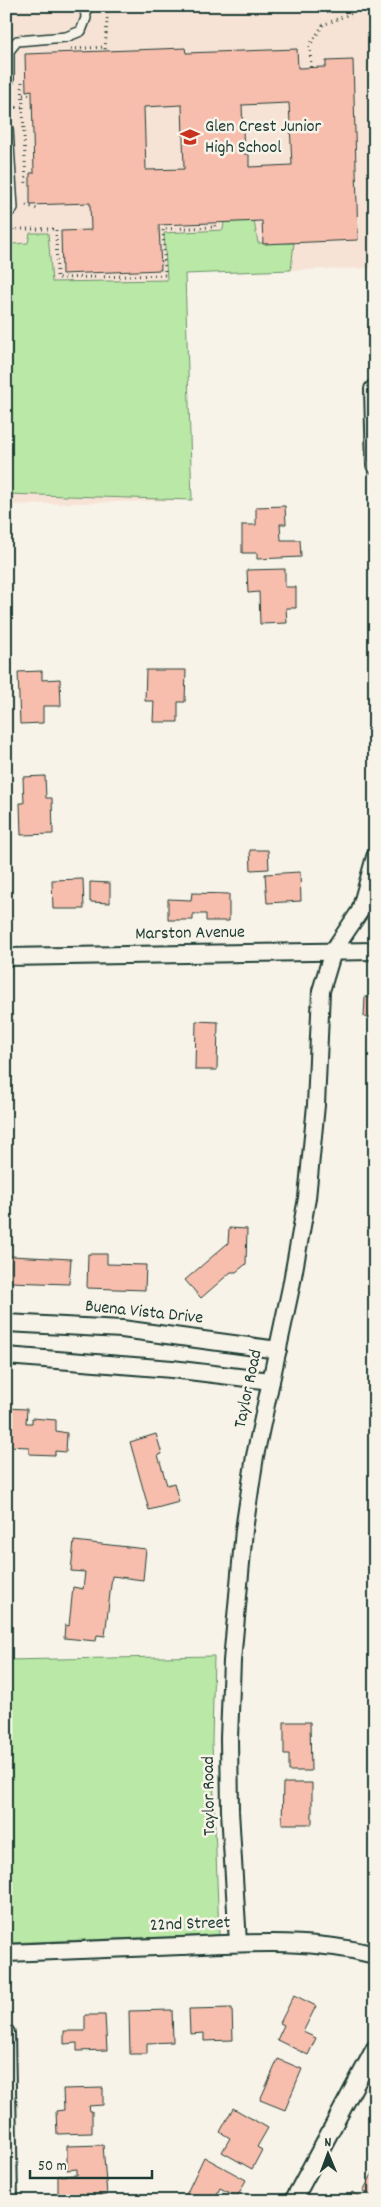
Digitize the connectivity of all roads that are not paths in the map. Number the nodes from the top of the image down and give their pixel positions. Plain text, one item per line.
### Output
1 (84, 6) edge
2 (7, 51) edge
3 (6, 88) edge
4 (6, 129) edge
5 (8, 171) edge
6 (6, 215) edge
7 (374, 389) edge
8 (375, 465) edge
9 (375, 857) edge
10 (375, 950) edge
11 (333, 951) junction
12 (6, 957) edge
13 (6, 1323) edge
14 (278, 1350) junction
15 (6, 1356) edge
16 (271, 1381) junction
17 (238, 1943) junction
18 (6, 1953) edge
19 (375, 1955) edge
20 (6, 2033) edge
21 (375, 2048) edge
22 (10, 2201) edge
23 (293, 2201) edge

1 - 2 lane
2 - 3 lane
4 - 5 lane
5 - 6 lane
7 - 8 street
9 - 11 street, Taylor Road
10 - 11 street, Marston Avenue
11 - 12 street, Marston Avenue
11 - 14 street, Taylor Road
13 - 14 street, Buena Vista Drive
14 - 16 street, Taylor Road
15 - 16 street
16 - 17 street, Taylor Road
17 - 18 street, 22nd Street
17 - 19 street, 22nd Street
20 - 22 street
21 - 23 street

